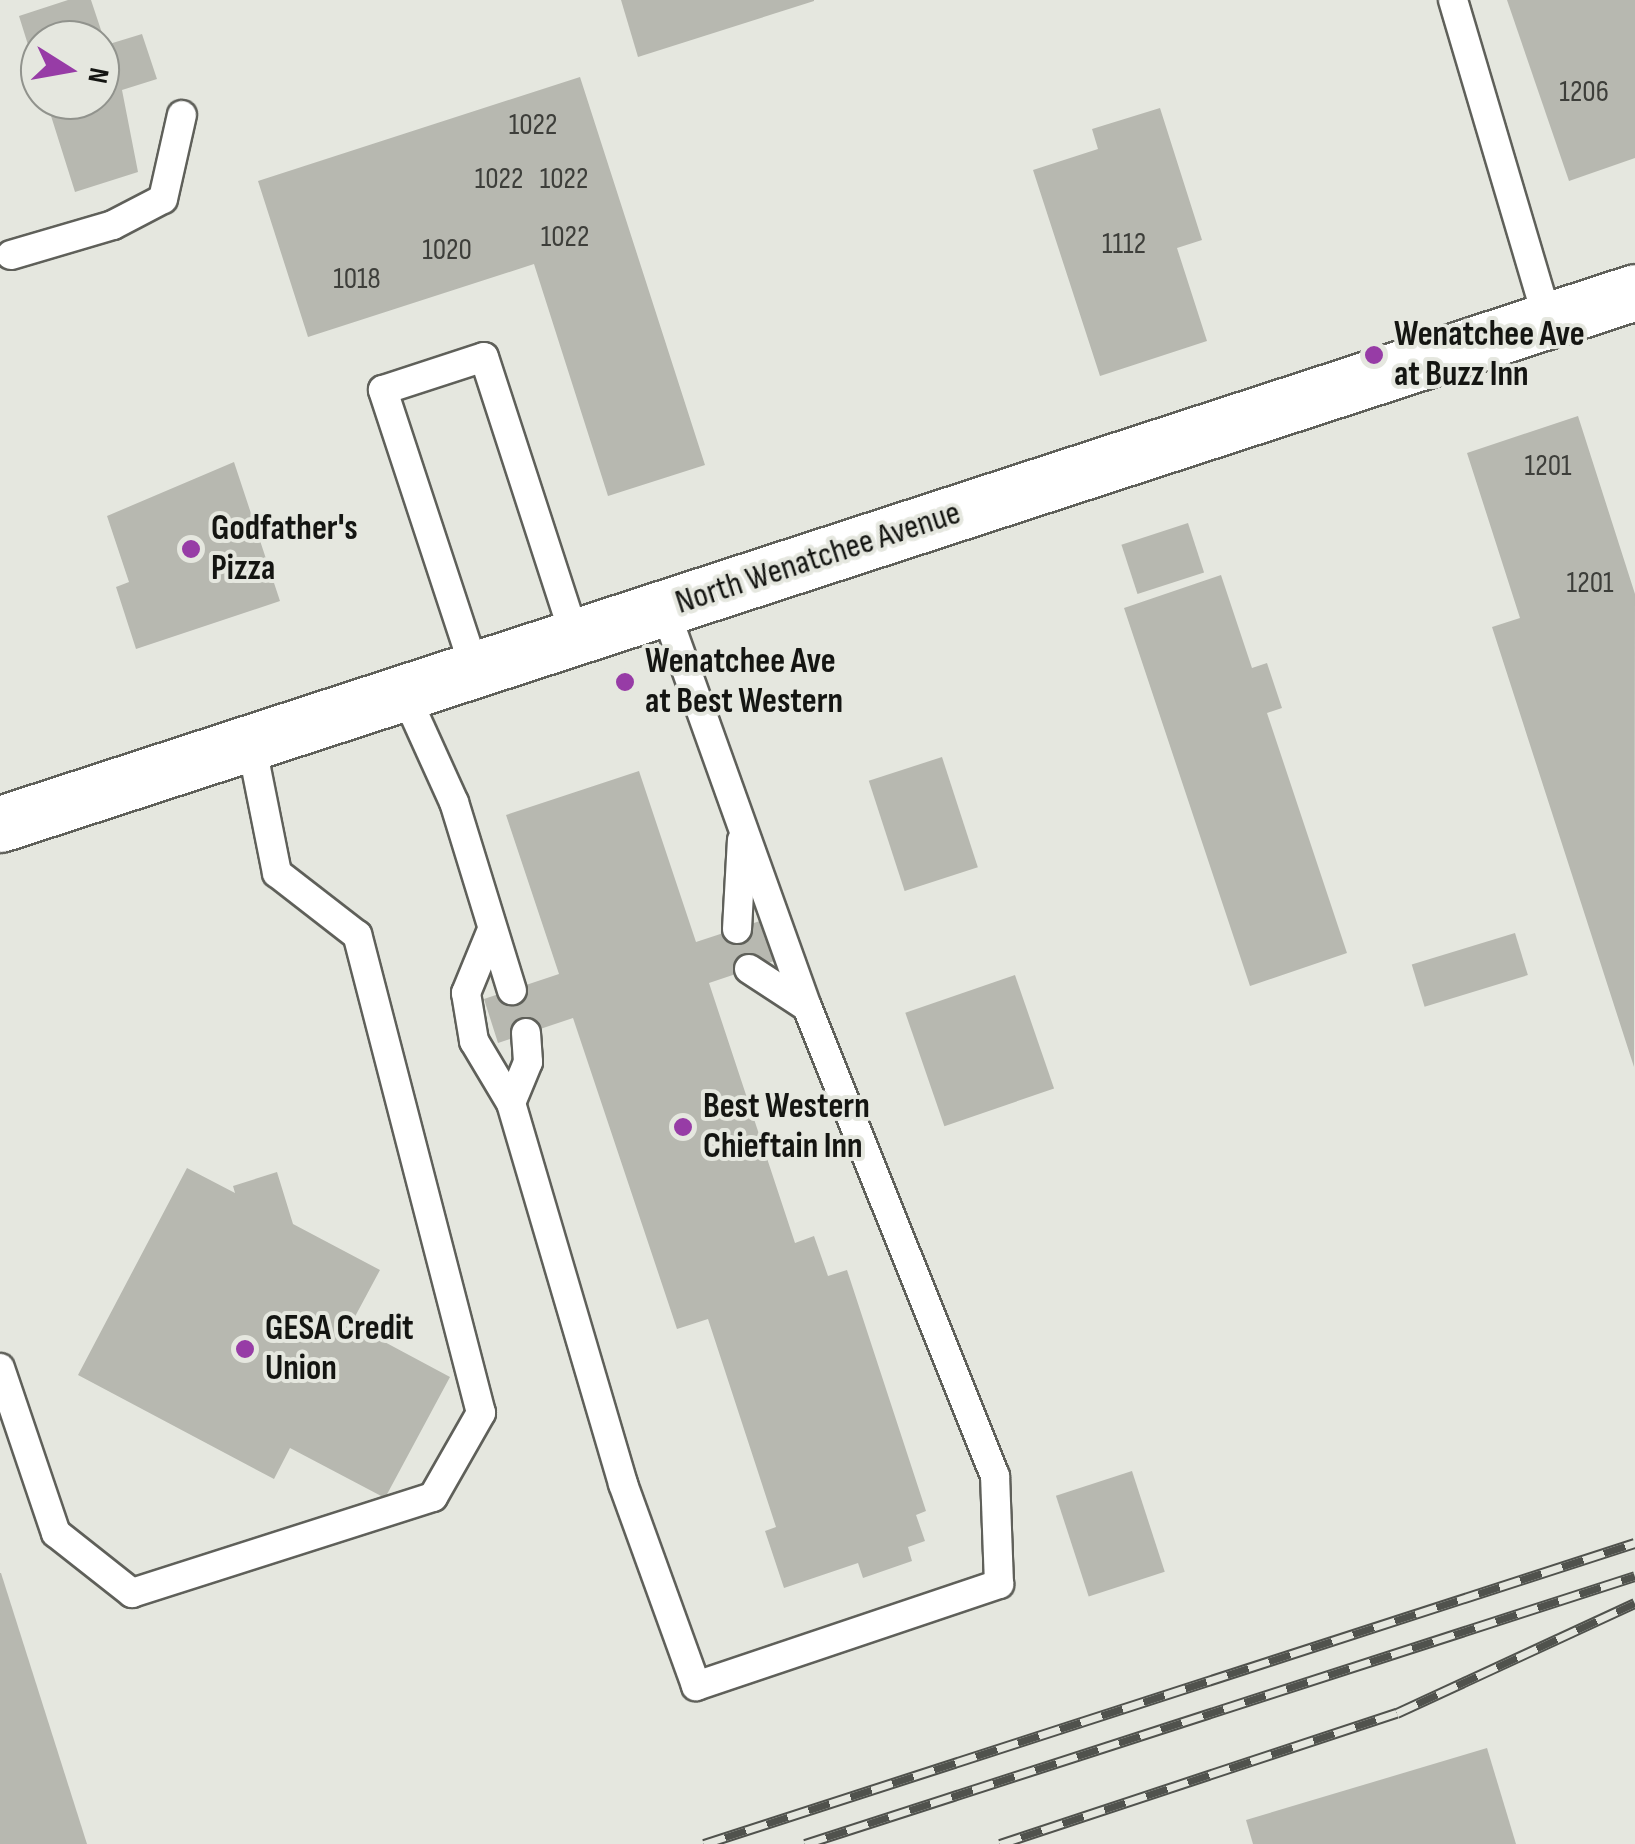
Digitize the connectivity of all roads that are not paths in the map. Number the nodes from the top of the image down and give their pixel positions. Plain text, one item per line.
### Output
1 (1454, 0) edge
2 (182, 116) dead end
3 (11, 255) dead end
4 (1635, 292) edge
5 (1548, 321) junction
6 (664, 608) junction
7 (576, 636) junction
8 (475, 670) junction
9 (404, 692) junction
10 (251, 742) junction
11 (0, 824) edge
12 (743, 828) junction
13 (736, 928) dead end
14 (491, 932) junction
15 (749, 969) dead end
16 (512, 990) dead end
17 (807, 1007) junction
18 (526, 1033) dead end
19 (510, 1103) junction
20 (0, 1368) edge

1 - 5 lane
2 - 3 lane
4 - 5 main road, North Wenatchee Avenue
5 - 6 main road, North Wenatchee Avenue
6 - 7 main road, North Wenatchee Avenue
6 - 12 lane
7 - 8 main road, North Wenatchee Avenue
7 - 8 lane
8 - 9 main road, North Wenatchee Avenue
9 - 10 main road, North Wenatchee Avenue
9 - 14 lane
10 - 11 main road, North Wenatchee Avenue
10 - 20 lane
12 - 13 lane
12 - 17 lane
14 - 16 lane
14 - 19 lane
15 - 17 lane
17 - 19 lane
18 - 19 lane

